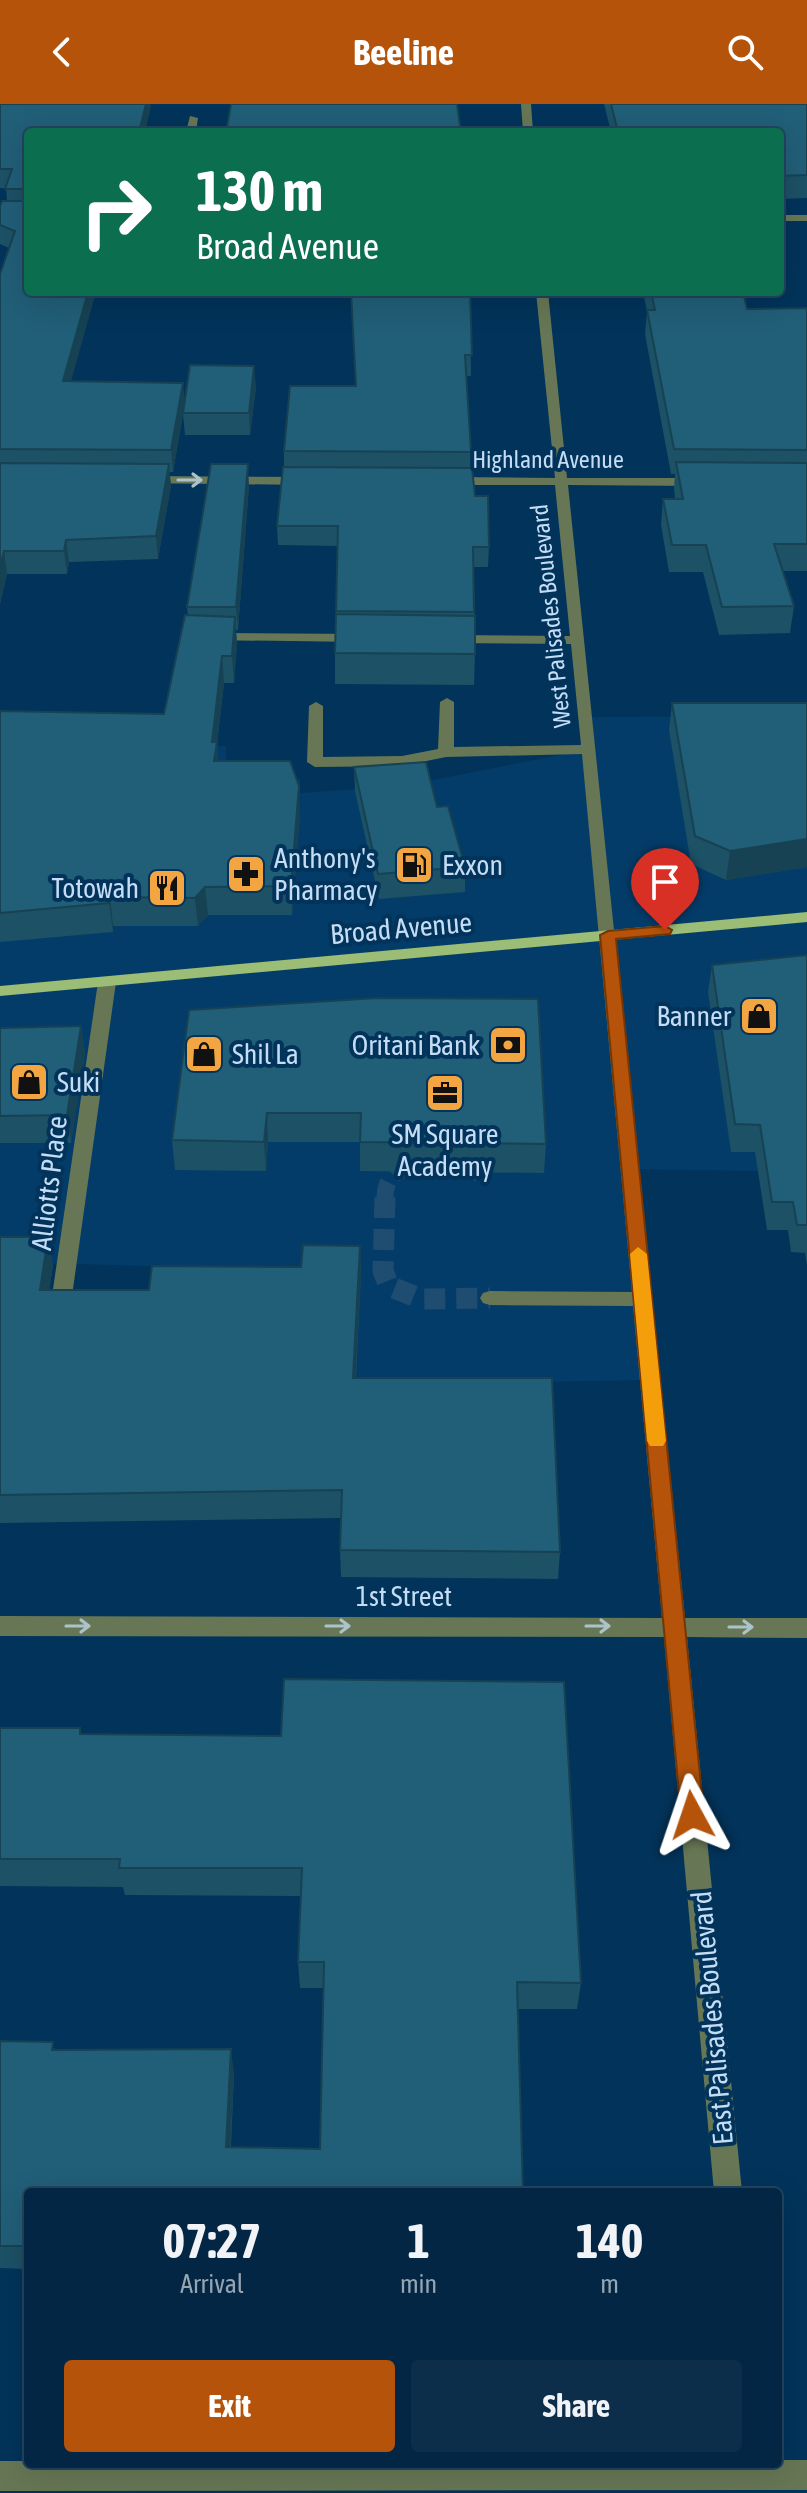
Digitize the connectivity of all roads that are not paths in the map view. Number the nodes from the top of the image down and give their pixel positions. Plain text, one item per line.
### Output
1 (526, 104) edge
2 (193, 118) dead end
3 (192, 128) edge
4 (528, 128) edge
5 (784, 218) edge
6 (807, 218) edge
7 (542, 296) edge
8 (131, 480) edge
9 (322, 481) edge
10 (434, 481) edge
11 (562, 482) junction
12 (715, 482) edge
13 (191, 637) edge
14 (377, 638) edge
15 (439, 639) edge
16 (578, 640) junction
17 (447, 702) dead end
18 (316, 706) dead end
19 (589, 749) junction
20 (446, 752) junction
21 (807, 917) edge
22 (608, 935) junction
23 (107, 982) junction
24 (0, 991) edge
25 (62, 1296) edge
26 (490, 1298) tunnel mouth
27 (643, 1299) junction
28 (0, 1626) edge
29 (674, 1626) junction
30 (807, 1628) edge
31 (728, 2188) edge
32 (807, 2475) edge
33 (0, 2476) edge
34 (755, 2477) edge

1 - 4 street
2 - 3 street
5 - 6 street
7 - 11 street, West Palisades Boulevard
8 -> 9 street
10 - 11 street, Highland Avenue
11 - 12 street, Highland Avenue
11 - 16 street, West Palisades Boulevard
13 - 14 street
15 - 16 street
16 - 19 street, West Palisades Boulevard
17 - 20 street
18 - 20 street
19 - 20 street
19 - 22 street, West Palisades Boulevard
21 - 22 main road, Broad Avenue
22 - 23 main road, Broad Avenue
22 - 27 street, East Palisades Boulevard
23 - 24 main road, Broad Avenue
23 - 25 street, Alliotts Place
26 - 27 street
27 - 29 street, East Palisades Boulevard
28 -> 29 street, 1st Street
29 -> 30 street, 1st Street
29 - 31 street, East Palisades Boulevard
32 - 34 street
33 - 34 street

